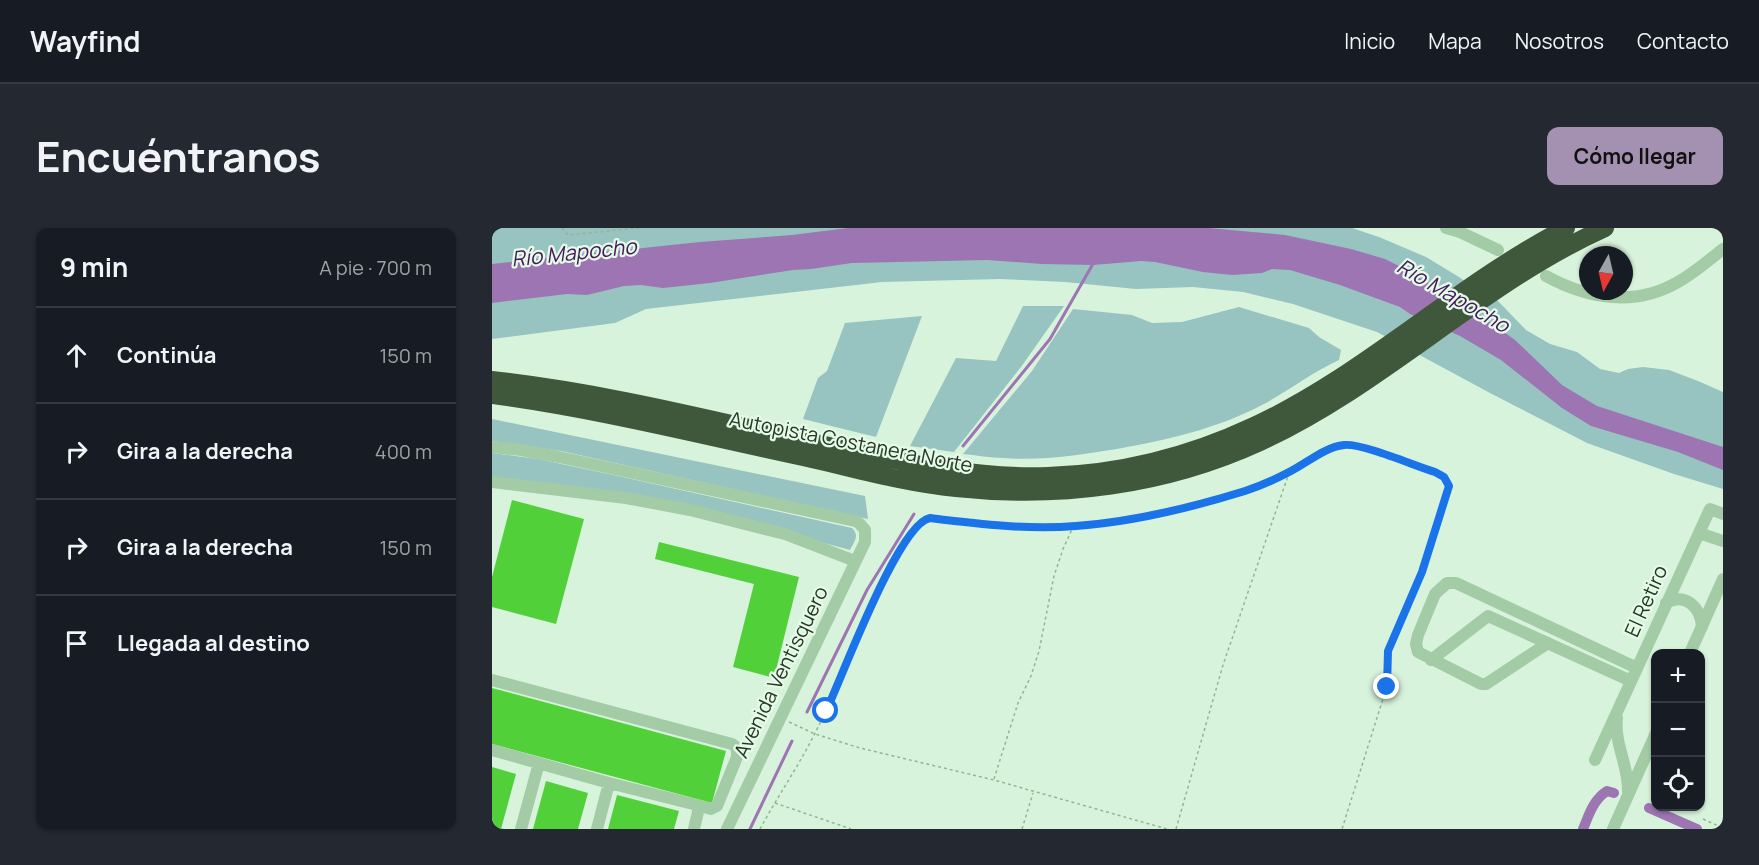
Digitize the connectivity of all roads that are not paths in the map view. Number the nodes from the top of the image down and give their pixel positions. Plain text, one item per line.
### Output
1 (1446, 228) edge
2 (1566, 228) edge
3 (1605, 228) edge
4 (1462, 230) edge
5 (1723, 249) edge
6 (1498, 250) dead end
7 (1546, 276) dead end
8 (492, 380) edge
9 (492, 395) edge
10 (492, 447) edge
11 (492, 482) edge
12 (1723, 514) edge
13 (1699, 533) junction
14 (1723, 541) edge
15 (855, 561) junction
16 (1723, 579) edge
17 (1666, 603) junction
18 (1702, 627) junction
19 (1548, 642) junction
20 (1692, 649) edge
21 (1431, 660) junction
22 (1637, 668) junction
23 (492, 680) edge
24 (1631, 681) junction
25 (1619, 710) junction
26 (1651, 744) edge
27 (492, 750) edge
28 (1595, 760) dead end
29 (539, 763) junction
30 (609, 783) junction
31 (1628, 796) junction
32 (697, 805) junction
33 (521, 829) edge
34 (597, 829) edge
35 (693, 829) edge
36 (727, 829) edge
37 (1613, 829) edge

1 - 4 street
2 - 8 highway, Autopista Costanera Norte
3 - 9 highway, Autopista Costanera Norte
4 - 6 street
5 - 7 street
10 - 15 street, Avenida Ventisquero
11 - 15 street
12 - 13 street, El Retiro
13 - 14 street
13 - 17 street, El Retiro
15 - 36 street, Avenida Ventisquero
16 - 18 street
17 - 18 street
17 - 22 street, El Retiro
18 - 20 street
19 - 21 street
19 - 21 street
19 - 24 street
21 - 22 street
22 - 24 street, El Retiro
23 - 32 street
24 - 25 street, El Retiro
25 - 28 street, El Retiro
25 - 31 street, El Retiro
26 - 31 street, El Retiro
27 - 29 street
29 - 30 street
29 - 33 street
30 - 32 street
30 - 34 street
31 - 37 street, El Retiro
32 - 35 street

